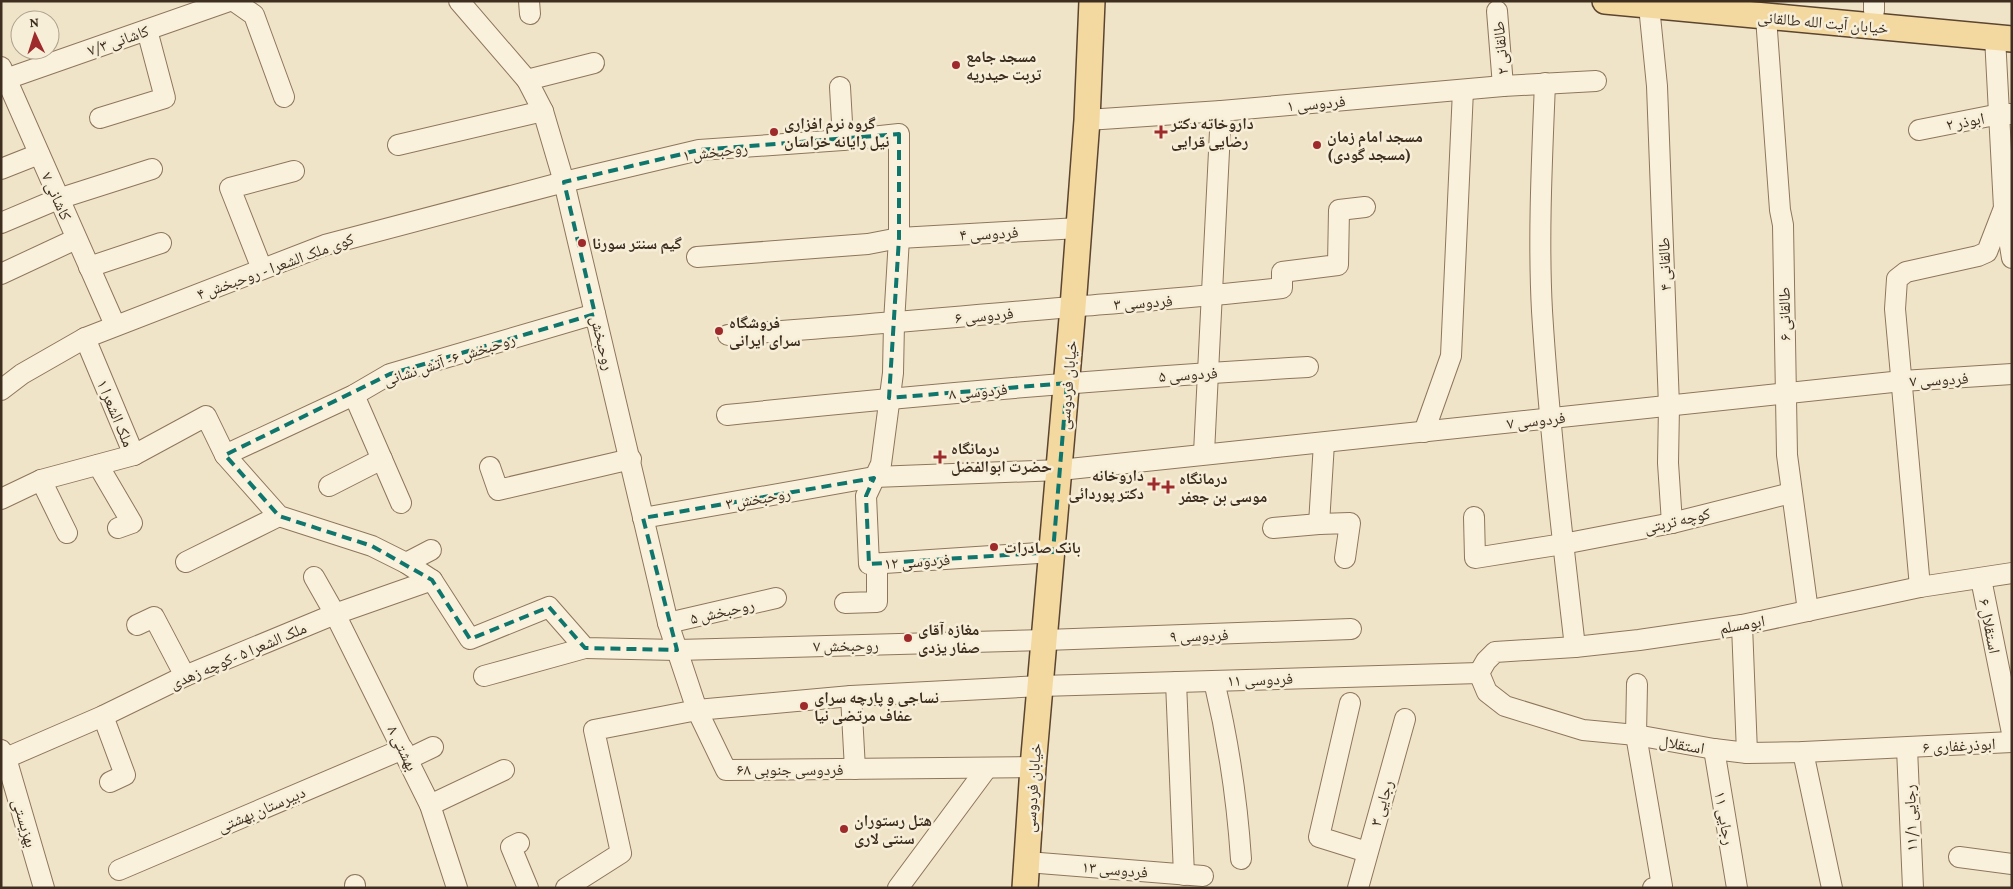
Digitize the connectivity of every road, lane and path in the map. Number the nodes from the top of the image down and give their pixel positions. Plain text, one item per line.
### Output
1 (230, 1) edge
2 (234, 1) edge
3 (459, 1) edge
4 (1092, 1) edge
5 (1605, 1) edge
6 (1770, 5) edge
7 (1649, 6) junction
8 (1874, 6) edge
9 (1496, 11) dead end
10 (147, 30) junction
11 (2006, 33) edge
12 (594, 63) dead end
13 (4, 73) edge
14 (526, 80) junction
15 (1596, 81) dead end
16 (1545, 83) junction
17 (1503, 86) junction
18 (840, 87) dead end
19 (1463, 90) junction
20 (284, 97) dead end
21 (543, 111) junction
22 (1221, 112) junction
23 (2006, 114) edge
24 (100, 118) dead end
25 (1088, 120) junction
26 (1919, 130) dead end
27 (843, 140) junction
28 (398, 145) dead end
29 (39, 154) junction
30 (1, 169) edge
31 (152, 169) dead end
32 (294, 171) dead end
33 (564, 182) junction
34 (58, 199) junction
35 (1365, 207) dead end
36 (2004, 208) junction
37 (1, 223) edge
38 (1079, 228) junction
39 (899, 238) junction
40 (76, 239) junction
41 (161, 243) dead end
42 (697, 257) dead end
43 (2012, 258) edge
44 (89, 267) junction
45 (262, 269) junction
46 (1, 274) edge
47 (1212, 296) junction
48 (1073, 307) junction
49 (595, 314) junction
50 (894, 323) junction
51 (115, 325) junction
52 (728, 335) dead end
53 (85, 338) junction
54 (1308, 366) dead end
55 (1208, 372) junction
56 (2012, 374) edge
57 (1902, 381) junction
58 (1068, 383) junction
59 (1, 390) edge
60 (1785, 393) junction
61 (354, 395) junction
62 (889, 398) junction
63 (1669, 406) junction
64 (727, 415) dead end
65 (1551, 419) junction
66 (1424, 432) junction
67 (1324, 443) junction
68 (1204, 454) junction
69 (134, 455) junction
70 (225, 455) junction
71 (382, 459) junction
72 (631, 459) junction
73 (98, 465) junction
74 (490, 467) dead end
75 (1060, 470) junction
76 (874, 477) junction
77 (41, 480) junction
78 (329, 486) dead end
79 (1791, 494) junction
80 (1, 499) edge
81 (401, 503) dead end
82 (279, 516) junction
83 (1474, 517) dead end
84 (642, 518) junction
85 (1672, 522) junction
86 (1319, 524) junction
87 (118, 528) dead end
88 (1274, 528) dead end
89 (67, 533) dead end
90 (1563, 544) junction
91 (431, 550) dead end
92 (1053, 552) junction
93 (1345, 558) dead end
94 (186, 562) dead end
95 (406, 563) junction
96 (877, 564) junction
97 (2012, 573) edge
98 (314, 577) dead end
99 (1981, 578) junction
100 (432, 580) junction
101 (1920, 588) junction
102 (776, 598) dead end
103 (845, 603) dead end
104 (1808, 611) junction
105 (336, 614) junction
106 (668, 623) junction
107 (137, 625) dead end
108 (1742, 625) junction
109 (1352, 629) dead end
110 (1046, 640) junction
111 (1575, 647) junction
112 (585, 648) junction
113 (677, 650) junction
114 (1479, 673) junction
115 (184, 676) junction
116 (484, 676) dead end
117 (1214, 680) junction
118 (1176, 682) junction
119 (1637, 684) dead end
120 (1041, 686) junction
121 (851, 696) junction
122 (1350, 703) dead end
123 (697, 710) junction
124 (102, 716) junction
125 (1405, 719) dead end
126 (2012, 733) edge
127 (1636, 735) junction
128 (2012, 742) edge
129 (433, 748) dead end
130 (1907, 748) junction
131 (1714, 749) junction
132 (1803, 752) junction
133 (1747, 753) junction
134 (4, 754) edge
135 (406, 754) junction
136 (1033, 767) junction
137 (855, 768) junction
138 (987, 768) junction
139 (504, 770) dead end
140 (726, 770) joint
141 (110, 782) dead end
142 (430, 805) junction
143 (519, 842) dead end
144 (1368, 852) junction
145 (1960, 857) dead end
146 (1240, 859) dead end
147 (1027, 862) junction
148 (2012, 864) edge
149 (119, 870) dead end
150 (904, 880) edge
151 (44, 888) edge
152 (457, 888) edge
153 (528, 888) edge
154 (566, 888) edge
155 (1025, 888) edge
156 (1358, 888) edge
157 (1653, 888) edge
158 (1737, 888) edge
159 (1832, 888) edge
160 (1913, 888) edge

1 - 10 street, کاشانی ۷/۳
2 - 20 street
3 - 14 street, روحبخش
4 - 25 main road, خیابان فردوسی
5 - 7 main road, خیابان آیت الله طالقانی
6 - 7 main road, خیابان آیت الله طالقانی
6 - 8 main road, خیابان آیت الله طالقانی
6 - 11 main road, خیابان آیت الله طالقانی
6 - 60 street, طالقانی ۶
7 - 63 street, طالقانی ۴
8 - 11 main road, خیابان آیت الله طالقانی
9 - 17 street, طالقانی ۲
10 - 13 street, کاشانی ۷/۳
10 - 24 street
11 - 23 street
12 - 14 street
13 - 29 street, کاشانی ۷
14 - 21 street, روحبخش
15 - 16 street, فردوسی ۱
16 - 17 street, فردوسی ۱
16 - 65 street
17 - 19 street, فردوسی ۱
18 - 27 street
19 - 22 street, فردوسی ۱
19 - 66 street
21 - 28 street
21 - 33 street, روحبخش
22 - 25 street, فردوسی ۱
22 - 47 street
23 - 26 street, ابوذر ۲
23 - 36 street
25 - 38 main road, خیابان فردوسی
27 - 33 street, روحبخش ۱
27 - 39 street, روحبخش ۱
29 - 30 street
29 - 34 street, کاشانی ۷
31 - 34 street
32 - 45 street
33 - 45 street, کوی ملک الشعرا - روحبخش ۴
33 - 49 street, روحبخش
34 - 37 street
34 - 40 street, کاشانی ۷
35 - 47 street, فردوسی ۳
36 - 43 street
36 - 57 street
38 - 39 street, فردوسی ۴
38 - 48 main road, خیابان فردوسی
39 - 42 street, فردوسی ۴
39 - 50 street
40 - 44 street, کاشانی ۷
40 - 46 street
41 - 44 street
44 - 51 street, کاشانی ۷
45 - 51 street, کوی ملک الشعرا - روحبخش ۴
47 - 48 street, فردوسی ۳
47 - 55 street
48 - 50 street, فردوسی ۶
48 - 58 main road, خیابان فردوسی
49 - 61 street, روحبخش ۶- آتش نشانی
49 - 72 street, روحبخش
50 - 52 street, فردوسی ۶
50 - 62 street
51 - 53 street, کوی ملک الشعرا - روحبخش ۴
53 - 59 street, کوی ملک الشعرا - روحبخش ۴
53 - 69 street, ملک الشعرا ۱
54 - 55 street, فردوسی ۵
55 - 58 street, فردوسی ۵
55 - 68 street
56 - 57 street, فردوسی ۷
57 - 60 street, فردوسی ۷
57 - 101 street
58 - 62 street, فردوسی ۸
58 - 75 main road, خیابان فردوسی
60 - 63 street, فردوسی ۷
60 - 79 street, طالقانی ۶
61 - 70 street, روحبخش ۶- آتش نشانی
61 - 71 street
62 - 64 street, فردوسی ۸
62 - 76 street
63 - 65 street, فردوسی ۷
63 - 85 street, طالقانی ۴
65 - 66 street, فردوسی ۷
65 - 90 street
66 - 67 street, فردوسی ۷
67 - 68 street, فردوسی ۷
67 - 86 street
68 - 75 street, فردوسی ۷
69 - 70 street, ملک الشعرا ۱
69 - 73 street
70 - 82 street
71 - 78 street
71 - 81 street
72 - 74 street
72 - 84 street, روحبخش
73 - 77 street
73 - 87 street
75 - 76 street, روحبخش ۳
75 - 92 main road, خیابان فردوسی
76 - 84 street, روحبخش ۳
76 - 96 street, فردوسی ۱۲
77 - 80 street
77 - 89 street
79 - 85 street, کوچه تربتی
79 - 104 street, طالقانی ۶
82 - 94 street
82 - 95 street
83 - 90 street, کوچه تربتی
84 - 106 street, روحبخش
85 - 90 street, کوچه تربتی
86 - 88 street
86 - 93 street
90 - 111 street
91 - 95 street
92 - 96 street, فردوسی ۱۲
92 - 110 main road, خیابان فردوسی
95 - 100 street
96 - 103 street
97 - 99 street, ابومسلم
98 - 105 street
99 - 101 street, ابومسلم
99 - 126 street, استقلال ۶
100 - 105 street, ملک الشعرا ۵ -کوچه زهدی
100 - 112 street
101 - 104 street, ابومسلم
102 - 106 street, روحبخش ۵
104 - 108 street, ابومسلم
105 - 115 street, ملک الشعرا ۵ -کوچه زهدی
105 - 135 street, بهشتی ۸
106 - 113 street, روحبخش
107 - 115 street
108 - 111 street, ابومسلم
108 - 133 street
109 - 110 street, فردوسی ۹
110 - 113 street, روحبخش ۷
110 - 120 main road, خیابان فردوسی
111 - 114 street, ابومسلم
112 - 113 street, روحبخش ۷
112 - 116 street, روحبخش ۷
113 - 123 street, روحبخش
114 - 117 street, فردوسی ۱۱
114 - 127 street, استقلال
115 - 124 street, ملک الشعرا ۵ -کوچه زهدی
117 - 118 street, فردوسی ۱۱
117 - 146 street
118 - 120 street, فردوسی ۱۱
118 - 147 street, فردوسی ۱۳
119 - 127 street
120 - 121 street, فردوسی ۱۱
120 - 136 main road, خیابان فردوسی
121 - 123 street, فردوسی ۱۱
121 - 137 street
122 - 144 street
123 - 140 street, روحبخش
123 - 154 street, فردوسی ۱۱
124 - 134 street, ملک الشعرا ۵ -کوچه زهدی
124 - 141 street
125 - 144 street, رجایی ۳
127 - 131 street, استقلال
127 - 157 street
128 - 130 street, ابوذرغفاری ۶
129 - 135 street, دبیرستان بهشتی
130 - 132 street, استقلال
130 - 160 street, رجایی ۱۱/۱
131 - 133 street, استقلال
131 - 158 street, رجایی ۱۱
132 - 133 street, استقلال
132 - 159 street
134 - 151 street, بهزیستی
135 - 142 street, بهشتی ۸
135 - 149 street, دبیرستان بهشتی
136 - 138 street, فردوسی جنوبی ۶۸
136 - 147 main road, خیابان فردوسی
137 - 138 street, فردوسی جنوبی ۶۸
137 - 140 street, فردوسی جنوبی ۶۸
138 - 150 street
139 - 142 street
142 - 152 street, بهشتی ۸
143 - 153 street
144 - 156 street, رجایی ۳
145 - 148 street
147 - 155 main road, خیابان فردوسی

